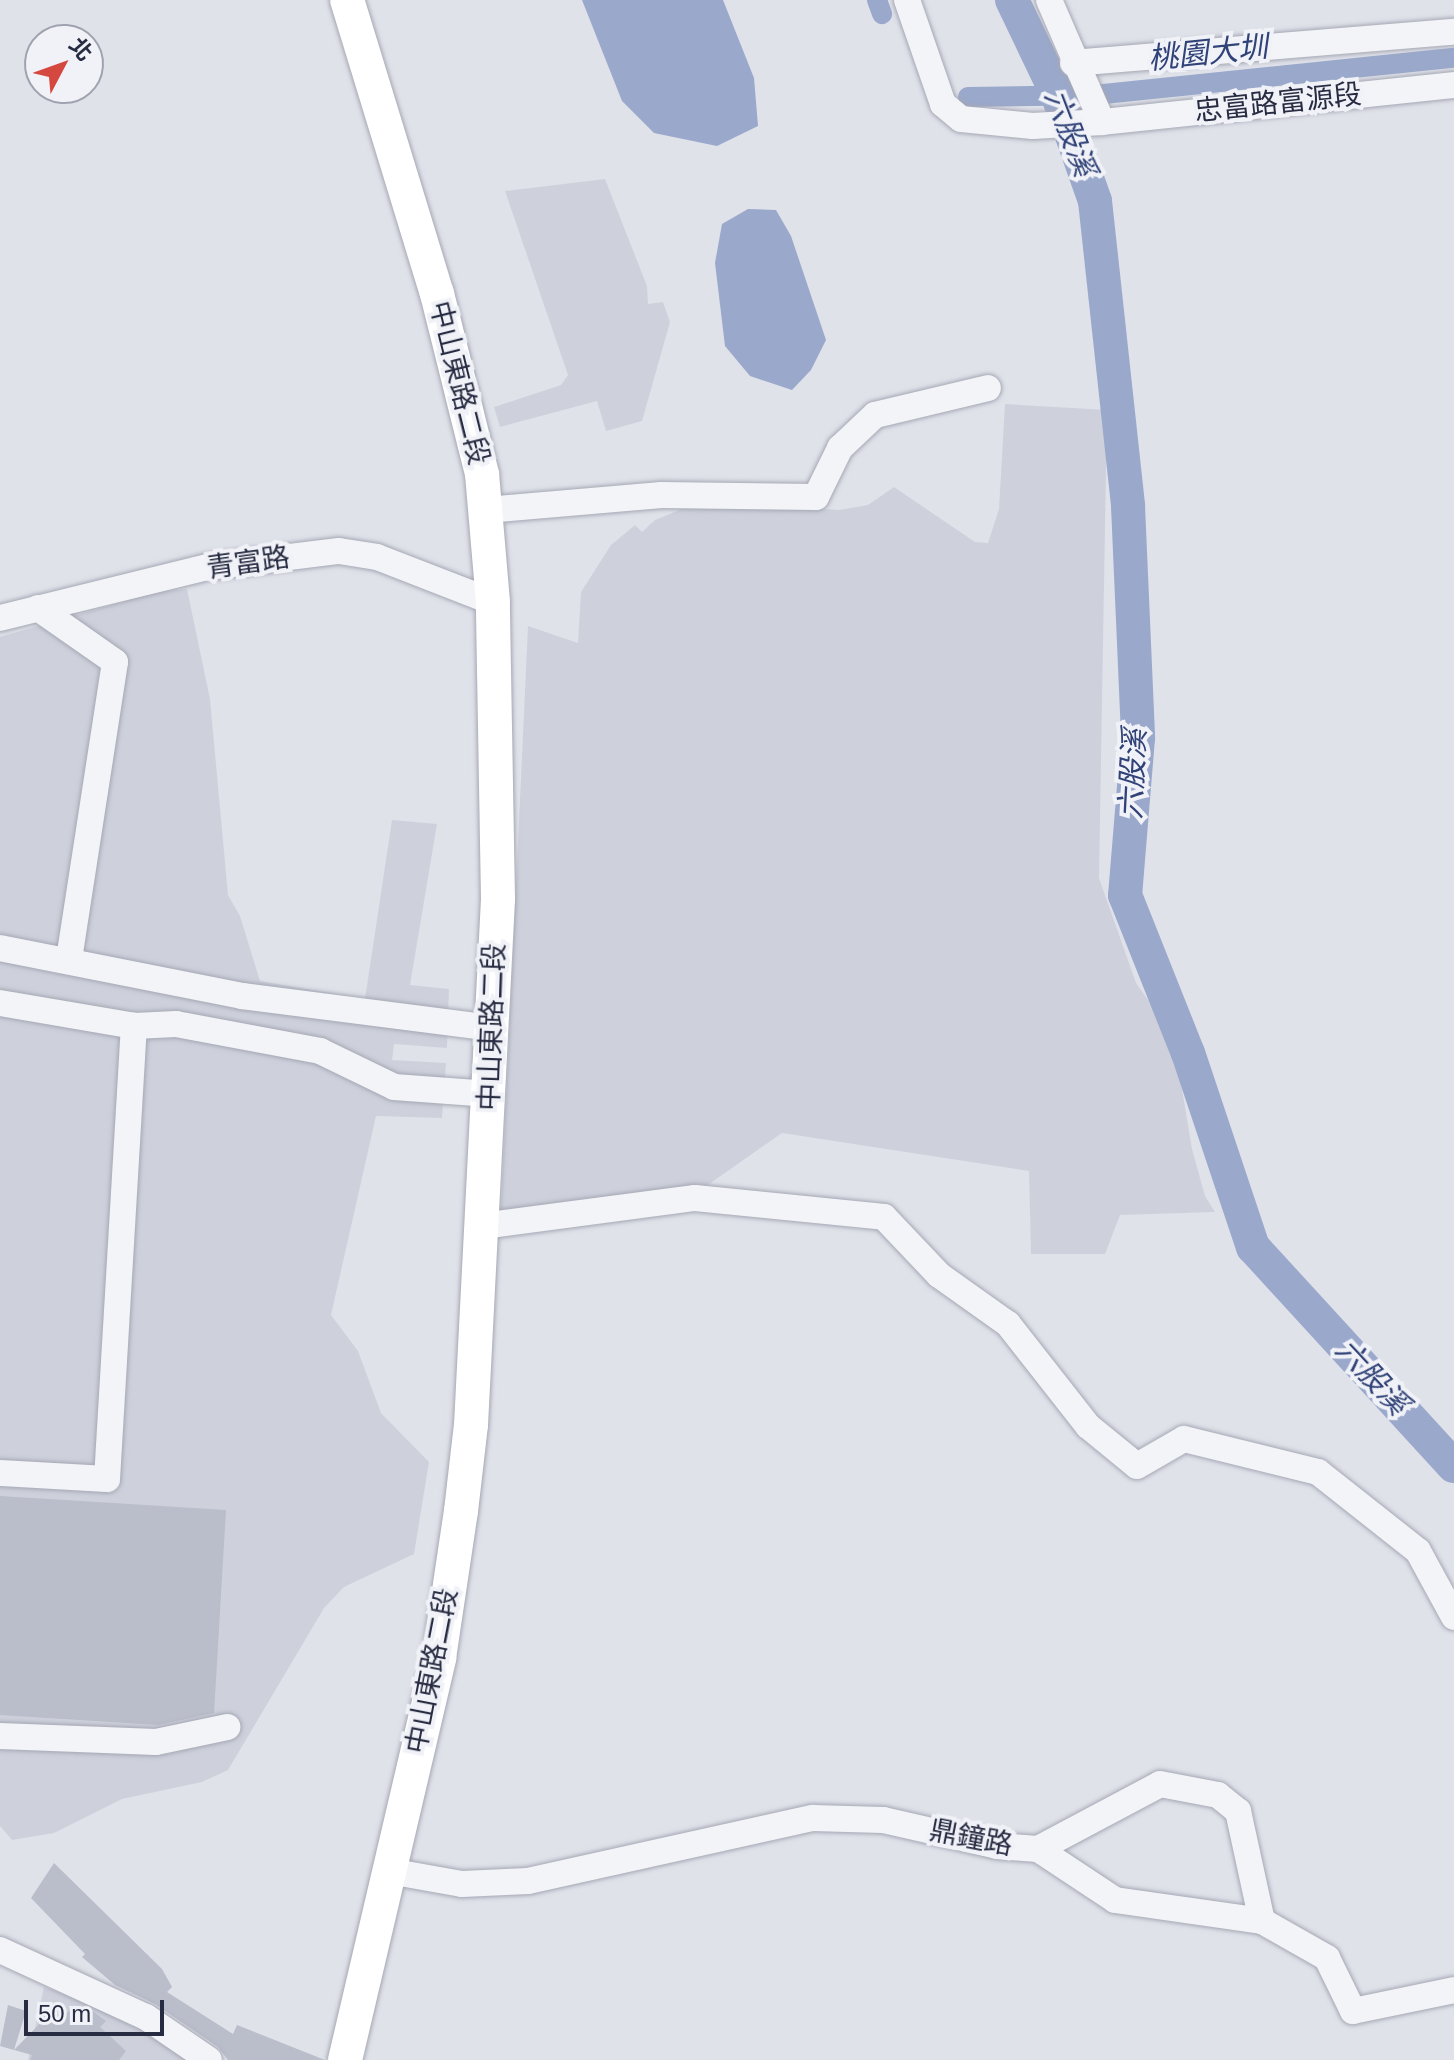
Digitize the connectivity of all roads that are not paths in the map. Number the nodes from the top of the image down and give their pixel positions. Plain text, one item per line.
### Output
1 (347, 0) edge
2 (907, 0) edge
3 (1049, 0) edge
4 (1454, 32) edge
5 (1073, 63) junction
6 (1454, 85) edge
7 (1102, 122) junction
8 (988, 388) dead end
9 (486, 510) junction
10 (493, 602) junction
11 (38, 608) junction
12 (0, 618) edge
13 (0, 948) edge
14 (69, 960) junction
15 (0, 1003) edge
16 (134, 1026) junction
17 (491, 1028) junction
18 (490, 1094) junction
19 (482, 1226) junction
20 (0, 1473) edge
21 (1454, 1617) edge
22 (227, 1727) dead end
23 (0, 1736) edge
24 (1038, 1849) junction
25 (389, 1871) junction
26 (1262, 1921) junction
27 (0, 1950) edge
28 (1454, 1990) edge
29 (209, 2060) edge
30 (345, 2060) edge

1 - 9 main road, 中山東路二段
2 - 7 street, 忠富路富源段
3 - 5 street
4 - 5 street
5 - 7 street
6 - 7 street, 忠富路富源段
8 - 9 street
9 - 10 main road, 中山東路二段
10 - 11 street, 青富路
10 - 17 main road, 中山東路二段
11 - 12 street, 青富路
11 - 14 street
13 - 14 street
14 - 17 street
15 - 16 street
16 - 18 street
16 - 20 street
17 - 18 main road, 中山東路二段
18 - 19 main road, 中山東路二段
19 - 21 street
19 - 25 main road, 中山東路二段
22 - 23 street
24 - 25 street, 鼎鐘路
24 - 26 street
24 - 26 street, 鼎鐘路
25 - 30 main road, 中山東路二段
26 - 28 street
27 - 29 street

